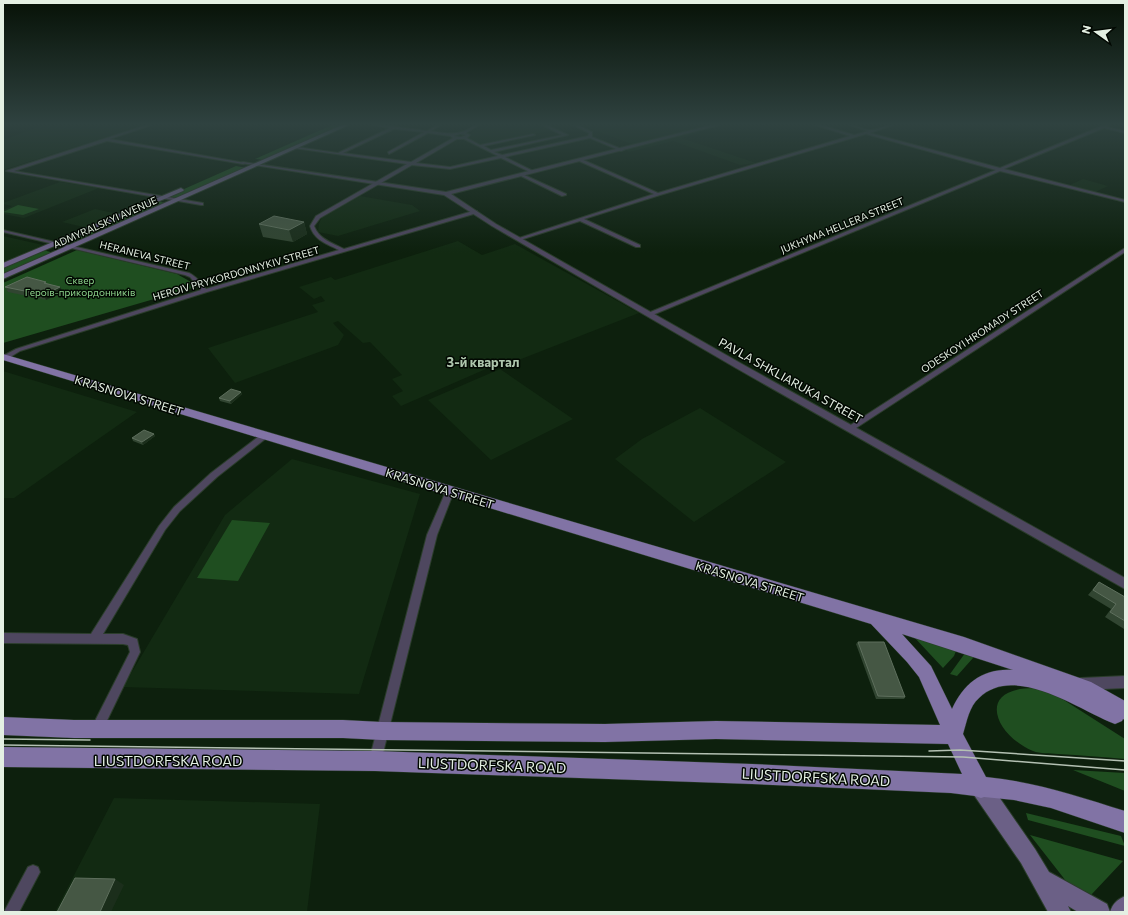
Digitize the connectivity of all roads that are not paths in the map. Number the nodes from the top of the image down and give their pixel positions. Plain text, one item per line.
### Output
1 (18, 168) edge
2 (233, 168) edge
3 (250, 168) edge
4 (274, 168) edge
5 (404, 168) edge
6 (523, 168) edge
7 (549, 168) edge
8 (598, 168) edge
9 (747, 168) edge
10 (994, 168) edge
11 (1007, 168) edge
12 (1002, 170) junction
13 (5, 172) edge
14 (532, 172) junction
15 (522, 175) junction
16 (210, 178) dead end
17 (376, 183) junction
18 (190, 186) dead end
19 (446, 194) junction
20 (658, 194) junction
21 (564, 195) dead end
22 (162, 198) junction
23 (178, 200) junction
24 (1125, 201) edge
25 (201, 204) dead end
26 (475, 212) junction
27 (580, 219) junction
28 (3, 231) edge
29 (518, 239) junction
30 (57, 243) junction
31 (638, 246) dead end
32 (74, 247) junction
33 (1125, 250) edge
34 (344, 251) junction
35 (3, 266) edge
36 (3, 277) edge
37 (205, 291) junction
38 (650, 314) junction
39 (4, 357) edge
40 (850, 428) junction
41 (265, 436) junction
42 (450, 491) junction
43 (1125, 584) edge
44 (876, 620) junction
45 (3, 638) edge
46 (94, 639) junction
47 (1125, 682) edge
48 (1051, 684) junction
49 (1074, 684) junction
50 (1125, 711) edge
51 (1125, 720) edge
52 (3, 726) edge
53 (97, 728) junction
54 (382, 731) junction
55 (958, 747) junction
56 (3, 757) edge
57 (375, 761) junction
58 (981, 788) junction
59 (1125, 822) edge
60 (33, 872) dead end
61 (1043, 880) junction
62 (1125, 907) edge
63 (11, 912) edge
64 (1060, 912) edge
65 (1099, 912) edge
66 (1120, 912) edge

1 - 13 street
2 - 16 main road
3 - 23 main road, ADMYRALSKYI AVENUE
4 - 17 street
5 - 17 street
6 - 14 street
7 - 14 street
8 - 20 street
9 - 20 street
10 - 12 street
11 - 12 street, JUKHYMA HELLERA STREET
12 - 24 street
12 - 38 street, JUKHYMA HELLERA STREET
13 - 22 street
14 - 15 street
15 - 19 street
15 - 21 street
17 - 19 street
17 - 34 street
18 - 22 main road, ADMYRALSKYI AVENUE
19 - 26 street, PAVLA SHKLIARUKA STREET
20 - 27 street
22 - 23 street
22 - 30 main road, ADMYRALSKYI AVENUE
23 - 25 street
23 - 32 main road, ADMYRALSKYI AVENUE
26 - 29 street, PAVLA SHKLIARUKA STREET
26 - 34 street, HEROIV PRYKORDONNYKIV STREET
27 - 29 street
27 - 31 street
28 - 30 street, HERANEVA STREET
29 - 38 street, PAVLA SHKLIARUKA STREET
30 - 32 street, HERANEVA STREET
30 - 35 main road, ADMYRALSKYI AVENUE
32 - 36 main road, ADMYRALSKYI AVENUE
32 - 37 street, HERANEVA STREET
33 - 40 street, ODESKOYI HROMADY STREET
34 - 37 street, HEROIV PRYKORDONNYKIV STREET
37 - 39 street, HEROIV PRYKORDONNYKIV STREET
38 - 40 street, PAVLA SHKLIARUKA STREET
39 - 41 main road, KRASNOVA STREET
40 - 43 street, PAVLA SHKLIARUKA STREET
41 - 42 main road, KRASNOVA STREET
41 - 46 street
42 - 44 main road, KRASNOVA STREET
42 - 54 street
44 - 49 main road, KRASNOVA STREET
44 - 55 main road, KRASNOVA STREET
45 - 46 street
46 - 53 street
47 - 49 street
48 - 49 street
48 - 51 main road
48 - 55 main road
49 - 50 main road, KRASNOVA STREET
52 - 53 main road
53 - 54 main road
54 - 55 main road
54 - 57 street
55 - 58 main road, KRASNOVA STREET
56 - 57 main road, LIUSTDORFSKA ROAD
57 - 58 main road, LIUSTDORFSKA ROAD
58 - 59 main road, LIUSTDORFSKA ROAD
58 - 61 main road
60 - 63 street
61 - 64 main road
61 - 65 main road
62 - 66 main road

